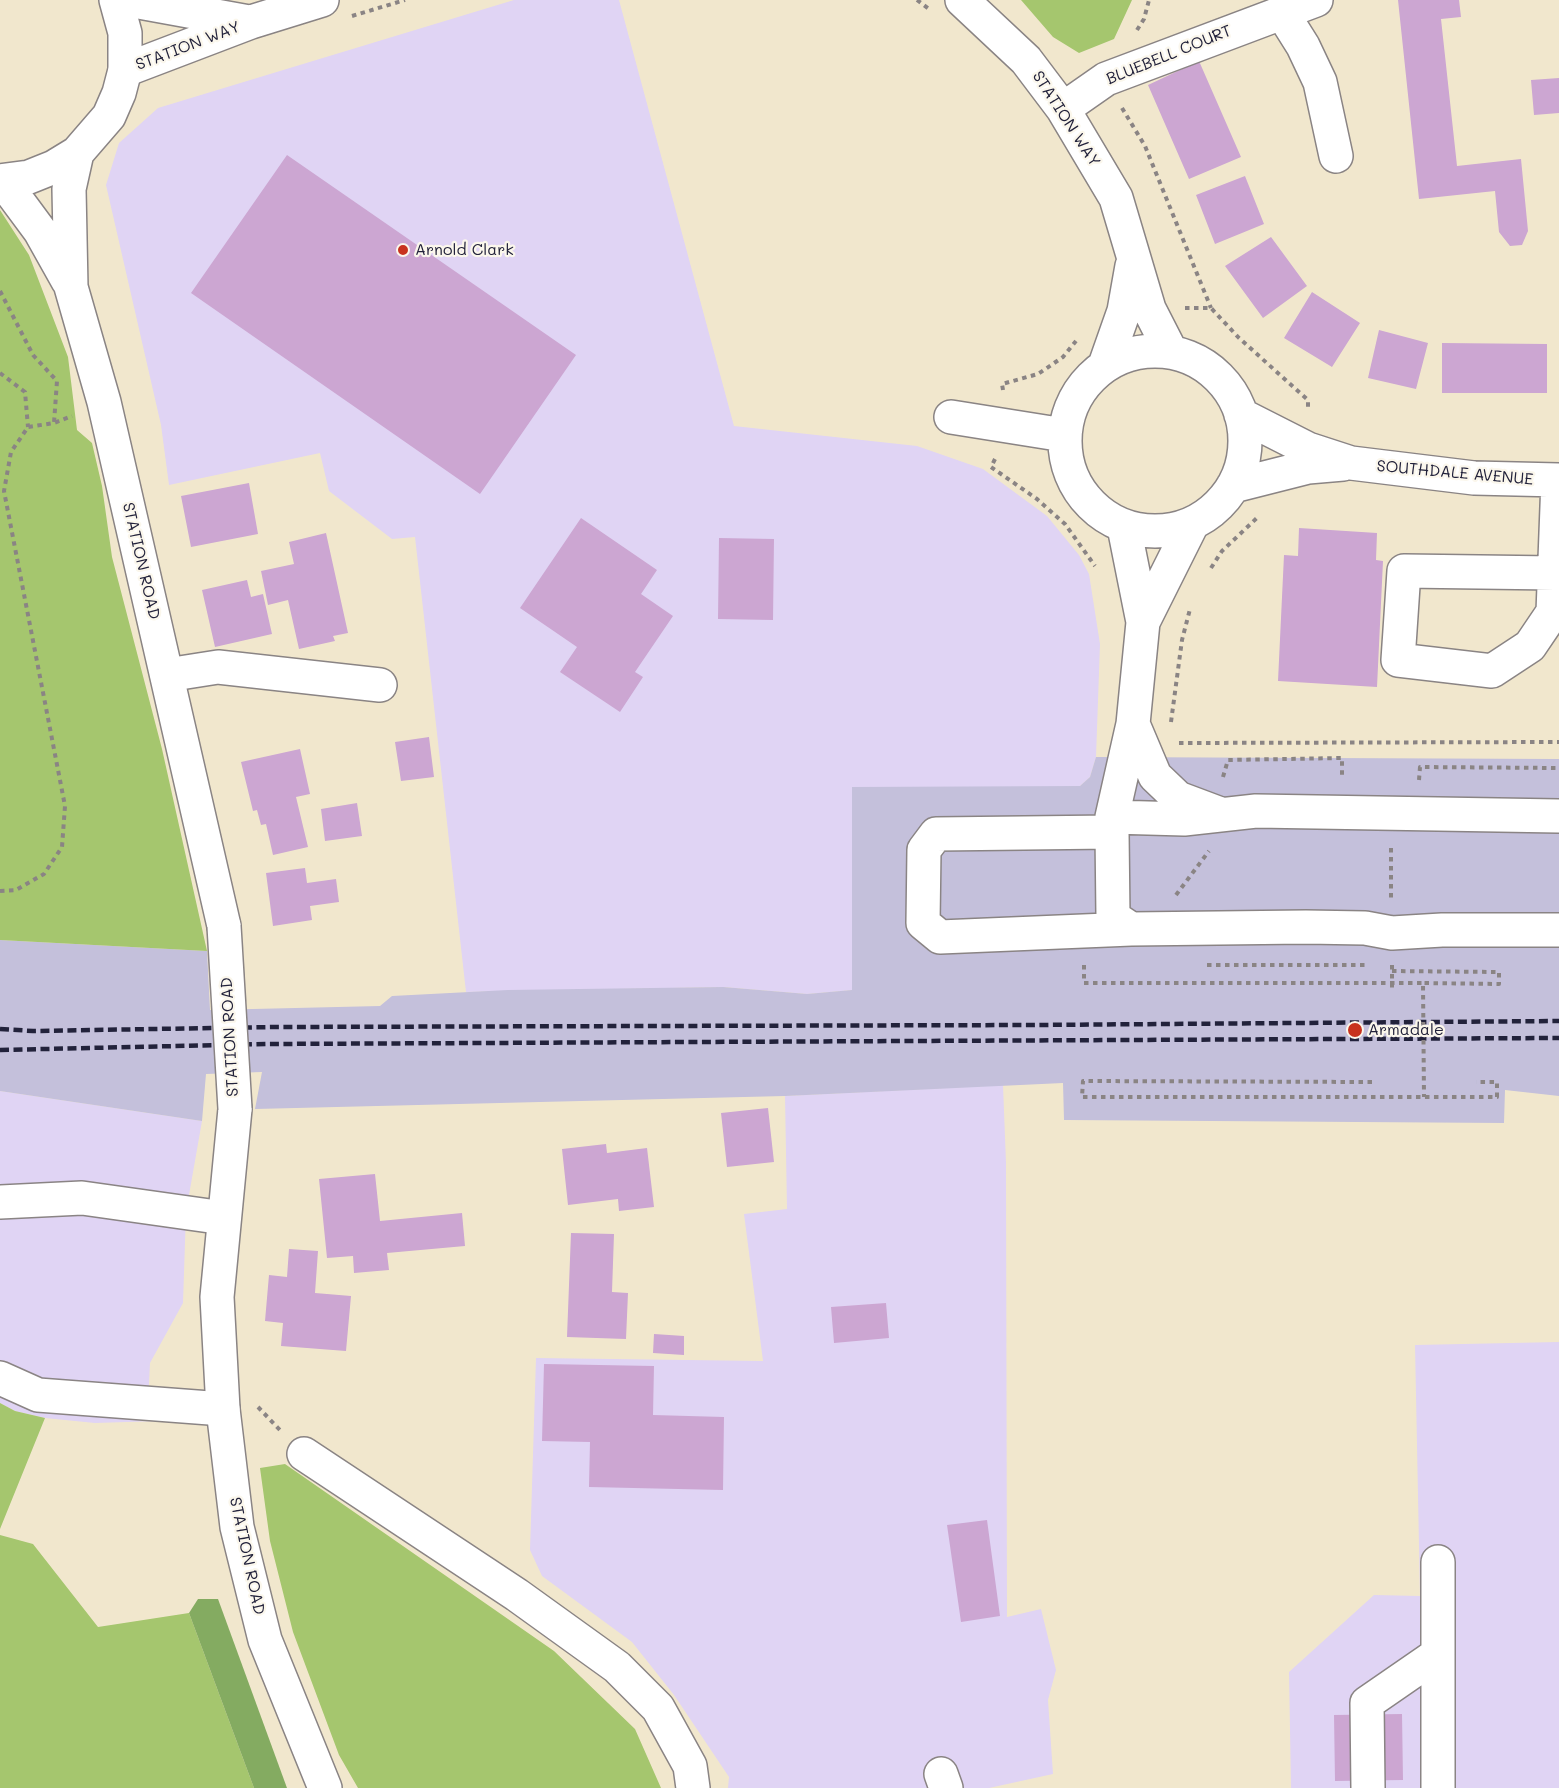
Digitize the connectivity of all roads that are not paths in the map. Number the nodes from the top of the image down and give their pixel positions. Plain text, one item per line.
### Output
1 (116, 0) edge
2 (128, 0) edge
3 (322, 0) edge
4 (1316, 0) edge
5 (947, 6) edge
6 (1281, 11) junction
7 (251, 22) junction
8 (125, 69) junction
9 (1063, 108) junction
10 (77, 153) junction
11 (1336, 156) dead end
12 (1, 181) edge
13 (1133, 261) junction
14 (71, 287) junction
15 (1172, 352) junction
16 (1105, 365) junction
17 (1241, 415) junction
18 (951, 417) dead end
19 (1064, 435) junction
20 (1351, 463) junction
21 (1559, 480) edge
22 (1233, 486) junction
23 (1192, 524) junction
24 (1124, 527) junction
25 (1555, 573) junction
26 (1143, 622) junction
27 (167, 675) junction
28 (380, 685) dead end
29 (1134, 724) junction
30 (1223, 815) junction
31 (1559, 816) edge
32 (1112, 824) junction
33 (1146, 929) junction
34 (1559, 930) edge
35 (0, 1202) edge
36 (224, 1218) junction
37 (0, 1378) edge
38 (222, 1409) junction
39 (304, 1454) road end
40 (1438, 1562) dead end
41 (1438, 1654) junction
42 (325, 1788) edge
43 (693, 1788) edge
44 (1368, 1788) edge
45 (1438, 1788) edge

1 - 8 street
2 - 7 street, STATION WAY
3 - 7 street, STATION WAY
4 - 6 street, BLUEBELL COURT
5 - 9 street, STATION WAY
6 - 9 street, BLUEBELL COURT
6 - 11 street
7 - 8 street, STATION WAY
8 - 10 street
9 - 13 street, STATION WAY
10 - 12 street
10 - 14 street, STATION ROAD
12 - 14 street, STATION ROAD
13 - 15 street, STATION WAY
13 - 16 street, STATION WAY
14 - 27 street, STATION ROAD
15 - 16 street
15 - 17 street
16 - 19 street
17 - 20 street, SOUTHDALE AVENUE
17 - 22 street
18 - 19 street
19 - 24 street
20 - 21 street, SOUTHDALE AVENUE
20 - 22 street, SOUTHDALE AVENUE
21 - 25 street
22 - 23 street
23 - 24 street
23 - 26 street
24 - 26 street
25 - 25 street
26 - 29 street
27 - 28 street
27 - 36 street, STATION ROAD, bridge
29 - 30 street
29 - 32 street
30 - 31 street
30 - 32 street
32 - 33 street
32 - 33 street
33 - 34 street
35 - 36 street
36 - 38 street, STATION ROAD
37 - 38 street
38 - 42 street, STATION ROAD
39 - 43 street
40 - 41 street
41 - 44 street
41 - 45 street

